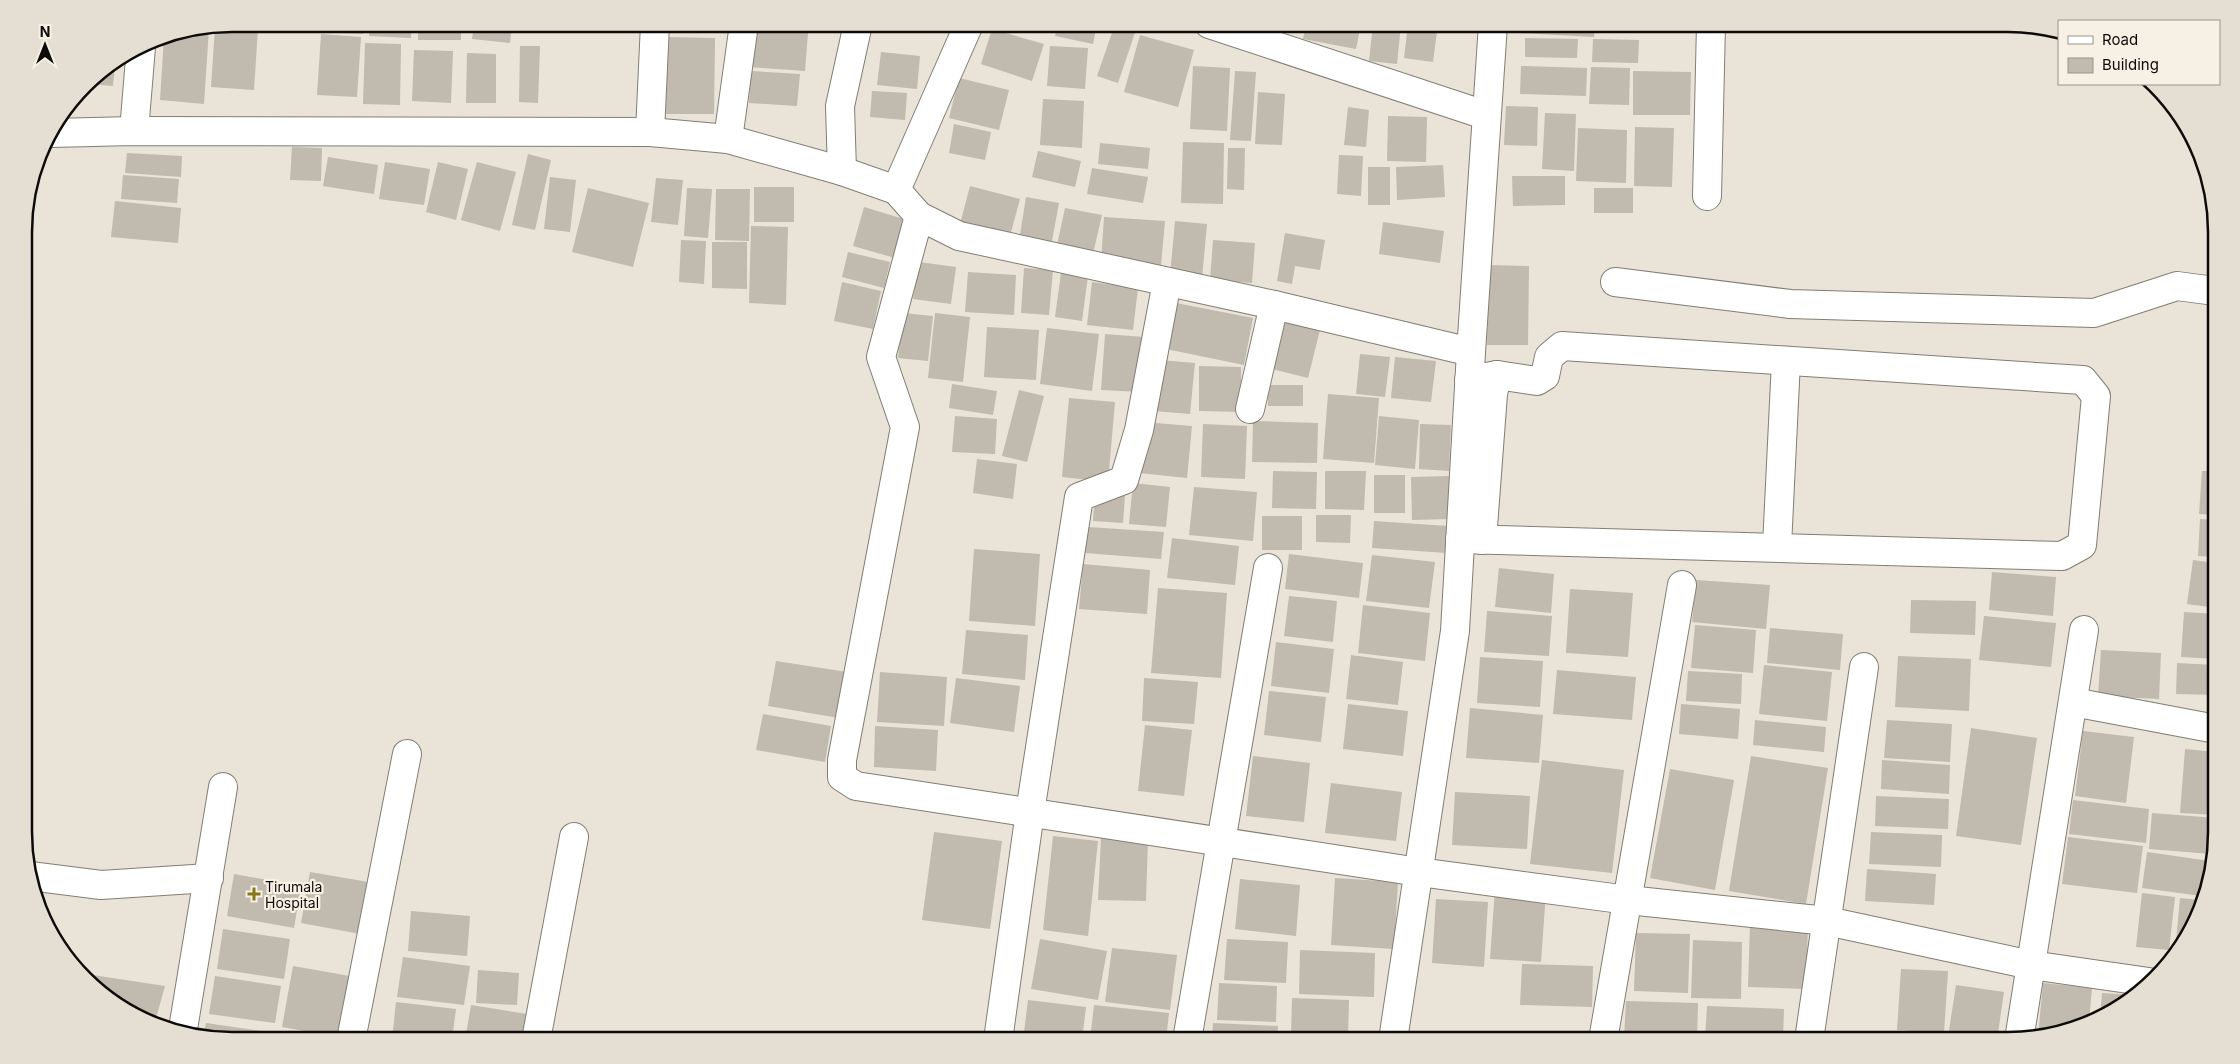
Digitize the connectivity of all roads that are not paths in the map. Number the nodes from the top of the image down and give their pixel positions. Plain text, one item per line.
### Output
1 (654, 32) edge
2 (743, 32) edge
3 (856, 32) edge
4 (965, 32) edge
5 (1233, 32) edge
6 (1492, 32) edge
7 (1711, 32) edge
8 (140, 55) edge
9 (1486, 115) junction
10 (134, 131) junction
11 (650, 132) junction
12 (59, 133) edge
13 (728, 139) junction
14 (842, 171) junction
15 (896, 190) junction
16 (1707, 196) dead end
17 (919, 216) junction
18 (1168, 282) junction
19 (1615, 282) dead end
20 (2208, 290) edge
21 (1274, 305) junction
22 (1471, 352) junction
23 (1786, 361) junction
24 (1497, 375) junction
25 (1469, 380) junction
26 (1250, 409) dead end
27 (1471, 539) junction
28 (1777, 546) junction
29 (1268, 568) dead end
30 (1682, 585) dead end
31 (2084, 630) dead end
32 (1864, 667) dead end
33 (2073, 702) junction
34 (2208, 727) edge
35 (407, 754) dead end
36 (223, 787) dead end
37 (1030, 812) junction
38 (574, 837) dead end
39 (1222, 842) junction
40 (1419, 872) junction
41 (37, 877) edge
42 (209, 878) junction
43 (1628, 900) junction
44 (1827, 921) junction
45 (2031, 965) junction
46 (2140, 981) edge
47 (185, 1026) edge
48 (2020, 1031) edge
49 (353, 1032) edge
50 (537, 1032) edge
51 (999, 1032) edge
52 (1188, 1032) edge
53 (1394, 1032) edge
54 (1605, 1032) edge
55 (1810, 1032) edge

1 - 11 street
2 - 13 street
3 - 14 street
4 - 15 street
5 - 9 street
6 - 9 street
7 - 16 street
8 - 10 street
9 - 22 street
10 - 11 street
10 - 12 street
11 - 13 street
13 - 14 street
14 - 15 street
15 - 17 street
17 - 18 street
17 - 37 street
18 - 21 street
18 - 37 street
19 - 20 street
21 - 22 street
21 - 26 street
22 - 25 street
23 - 24 street
23 - 28 street
23 - 28 street
24 - 25 street
24 - 27 street
25 - 27 street
27 - 28 street
27 - 40 street
29 - 39 street
30 - 43 street
31 - 33 street
32 - 44 street
33 - 34 street
33 - 45 street
35 - 49 street
36 - 42 street
37 - 39 street
37 - 51 street
38 - 50 street
39 - 40 street
39 - 52 street
40 - 43 street
40 - 53 street
41 - 42 street
42 - 47 street
43 - 44 street
43 - 54 street
44 - 45 street
44 - 55 street
45 - 46 street
45 - 48 street

